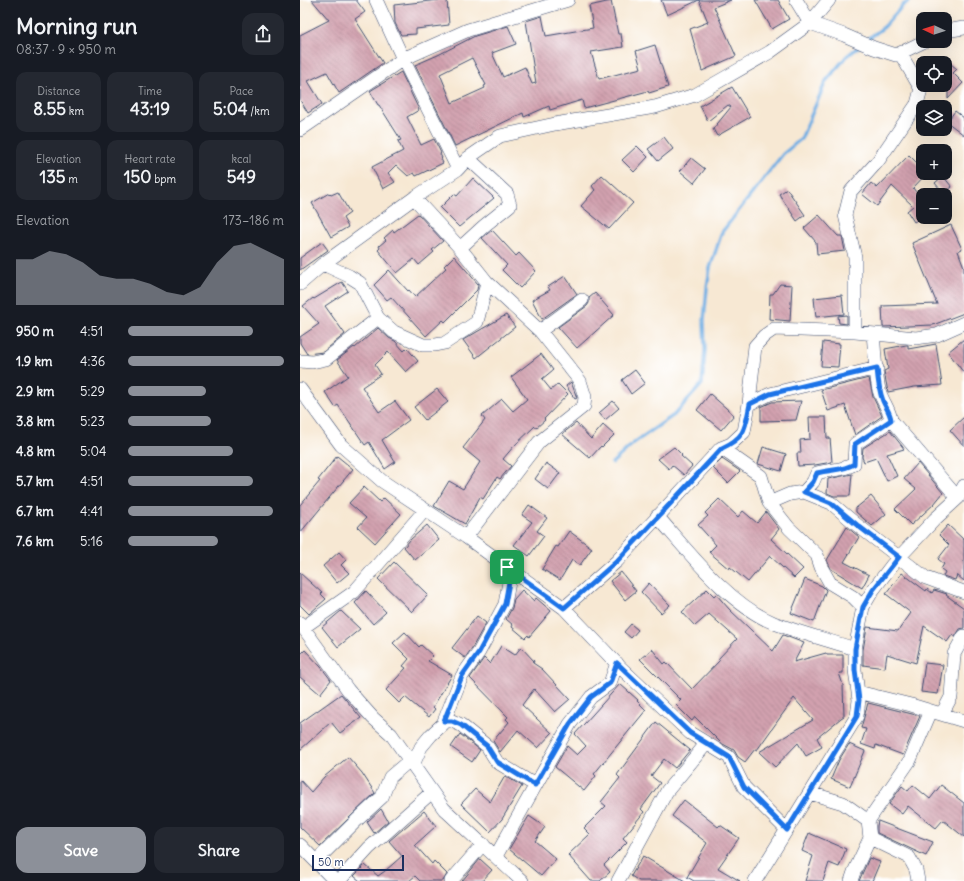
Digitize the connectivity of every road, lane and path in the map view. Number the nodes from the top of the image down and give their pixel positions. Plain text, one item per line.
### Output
1 (376, 0) edge
2 (568, 0) edge
3 (796, 0) edge
4 (829, 0) edge
5 (542, 4) edge
6 (810, 23) junction
7 (964, 28) edge
8 (952, 30) edge
9 (916, 45) edge
10 (900, 53) junction
11 (403, 59) junction
12 (300, 130) edge
13 (468, 158) junction
14 (458, 169) junction
15 (414, 198) junction
16 (460, 248) junction
17 (324, 264) junction
18 (487, 282) junction
19 (300, 284) edge
20 (582, 300) dead end
21 (378, 318) junction
22 (964, 323) edge
23 (540, 331) junction
24 (856, 332) junction
25 (873, 334) junction
26 (300, 361) edge
27 (877, 368) junction
28 (300, 389) edge
29 (750, 404) junction
30 (891, 420) junction
31 (722, 448) junction
32 (964, 486) edge
33 (804, 492) junction
34 (958, 498) junction
35 (769, 502) junction
36 (425, 510) junction
37 (657, 516) junction
38 (466, 537) junction
39 (899, 557) junction
40 (507, 567) junction
41 (964, 592) edge
42 (863, 607) junction
43 (564, 608) junction
44 (302, 625) edge
45 (964, 636) edge
46 (855, 649) junction
47 (617, 663) junction
48 (858, 692) junction
49 (936, 712) junction
50 (444, 721) junction
51 (964, 721) edge
52 (706, 744) junction
53 (412, 763) junction
54 (535, 785) junction
55 (432, 792) junction
56 (810, 793) junction
57 (868, 821) junction
58 (787, 830) junction
59 (870, 838) junction
60 (483, 844) junction
61 (300, 845) edge
62 (496, 856) junction
63 (316, 861) junction
64 (335, 881) edge
65 (339, 881) edge
66 (451, 881) edge
67 (522, 881) edge
68 (618, 881) edge
69 (755, 881) edge
70 (851, 881) edge
71 (918, 881) edge

1 - 11 street
2 - 5 street
3 - 6 street
4 - 6 street
5 - 11 street
6 - 10 street
6 - 13 street
7 - 8 street
9 - 10 street
10 - 24 street
11 - 12 street
11 - 14 street
13 - 14 street
13 - 16 street
14 - 15 street
15 - 16 street
15 - 17 street
16 - 18 street
17 - 19 street
17 - 21 street
18 - 21 street
18 - 23 street
20 - 23 street
21 - 26 street
22 - 25 street
23 - 38 street
24 - 25 street
24 - 29 street
25 - 27 street
27 - 29 street
27 - 30 street
28 - 36 street
29 - 31 street
30 - 33 street
30 - 34 street
31 - 35 street
31 - 37 street
32 - 34 street
33 - 35 street
33 - 39 street
34 - 39 street
35 - 42 street
36 - 38 street
36 - 44 street
37 - 43 street
37 - 46 street
38 - 40 street
39 - 41 street
39 - 42 street
40 - 43 street
40 - 50 street
42 - 46 street
43 - 47 street
44 - 53 street
45 - 49 street
46 - 48 street
47 - 52 street
47 - 54 street
48 - 49 street
48 - 56 street
49 - 51 street
49 - 57 street
50 - 53 street
50 - 54 street
52 - 58 street
52 - 68 street
53 - 55 street
53 - 63 street
54 - 62 street
55 - 60 street
55 - 65 street
56 - 57 street
56 - 58 street
57 - 59 street
58 - 69 street
59 - 70 street
59 - 71 street
60 - 62 street
60 - 66 street
61 - 63 street
62 - 67 street
63 - 64 street

